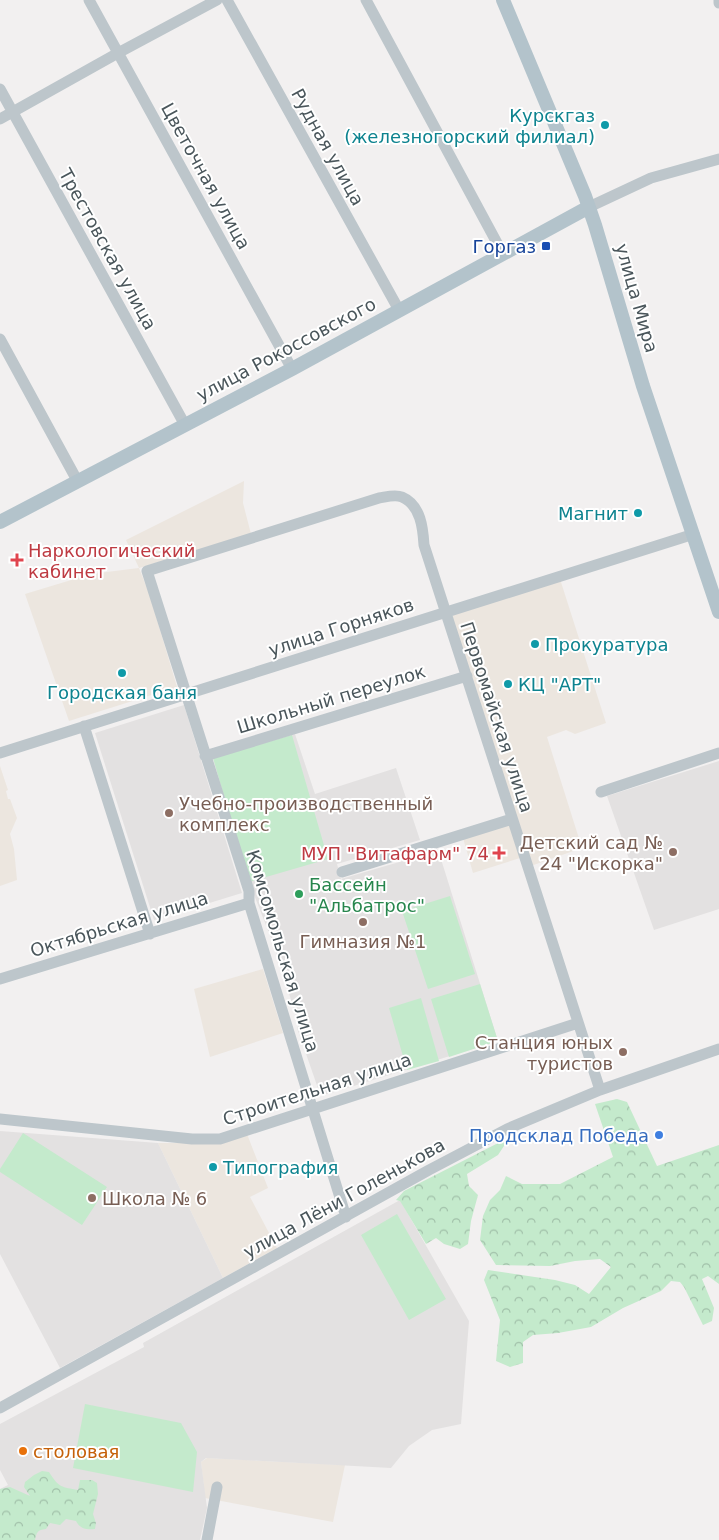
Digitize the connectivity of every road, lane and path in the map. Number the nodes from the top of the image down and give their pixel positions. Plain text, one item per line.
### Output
1 (89, 0) edge
2 (217, 0) edge
3 (228, 0) edge
4 (366, 0) edge
5 (503, 0) edge
6 (118, 53) junction
7 (0, 89) edge
8 (12, 112) junction
9 (0, 119) edge
10 (719, 159) edge
11 (589, 207) junction
12 (503, 254) junction
13 (399, 310) junction
14 (0, 339) edge
15 (292, 369) junction
16 (185, 425) junction
17 (78, 482) junction
18 (0, 522) edge
19 (694, 534) junction
20 (445, 612) junction
21 (719, 612) edge
22 (467, 676) junction
23 (186, 696) junction
24 (84, 726) junction
25 (0, 753) edge
26 (719, 753) edge
27 (205, 756) junction
28 (601, 792) dead end
29 (512, 819) junction
30 (342, 872) dead end
31 (249, 903) junction
32 (150, 934) junction
33 (0, 979) edge
34 (578, 1023) junction
35 (719, 1049) edge
36 (600, 1090) junction
37 (312, 1108) junction
38 (0, 1119) edge
39 (346, 1217) junction
40 (0, 1408) edge
41 (217, 1486) dead end
42 (207, 1540) edge

1 - 6 street, Цветочная улица
2 - 6 street
3 - 13 street, Рудная улица
4 - 12 street
5 - 11 main road, улица Мира
6 - 8 street
6 - 15 street, Цветочная улица
7 - 8 street, Трестовская улица
8 - 9 street
8 - 16 street, Трестовская улица
10 - 11 street
11 - 12 main road, улица Рокоссовского
11 - 19 main road, улица Мира
12 - 13 main road, улица Рокоссовского
13 - 15 main road, улица Рокоссовского
14 - 17 street
15 - 16 main road, улица Рокоссовского
16 - 17 main road, улица Рокоссовского
17 - 18 main road, улица Рокоссовского
19 - 20 street, улица Горняков
19 - 21 main road, улица Мира
20 - 22 street, Первомайская улица
20 - 23 street, улица Горняков
20 - 23 street, Первомайская улица
22 - 27 street, Школьный переулок
22 - 29 street, Первомайская улица
23 - 24 street, улица Горняков
23 - 27 street, Комсомольская улица
24 - 25 street, улица Горняков
24 - 32 street
26 - 28 street
27 - 31 street, Комсомольская улица
29 - 30 street
29 - 34 street, Первомайская улица
31 - 32 street, Октябрьская улица
31 - 37 street, Комсомольская улица
32 - 33 street, Октябрьская улица
34 - 36 street, Первомайская улица
34 - 37 street, Строительная улица
35 - 36 street, улица Лёни Голенькова
36 - 39 street, улица Лёни Голенькова
37 - 38 street, Строительная улица
37 - 39 street, Комсомольская улица
39 - 40 street, улица Лёни Голенькова
41 - 42 street

